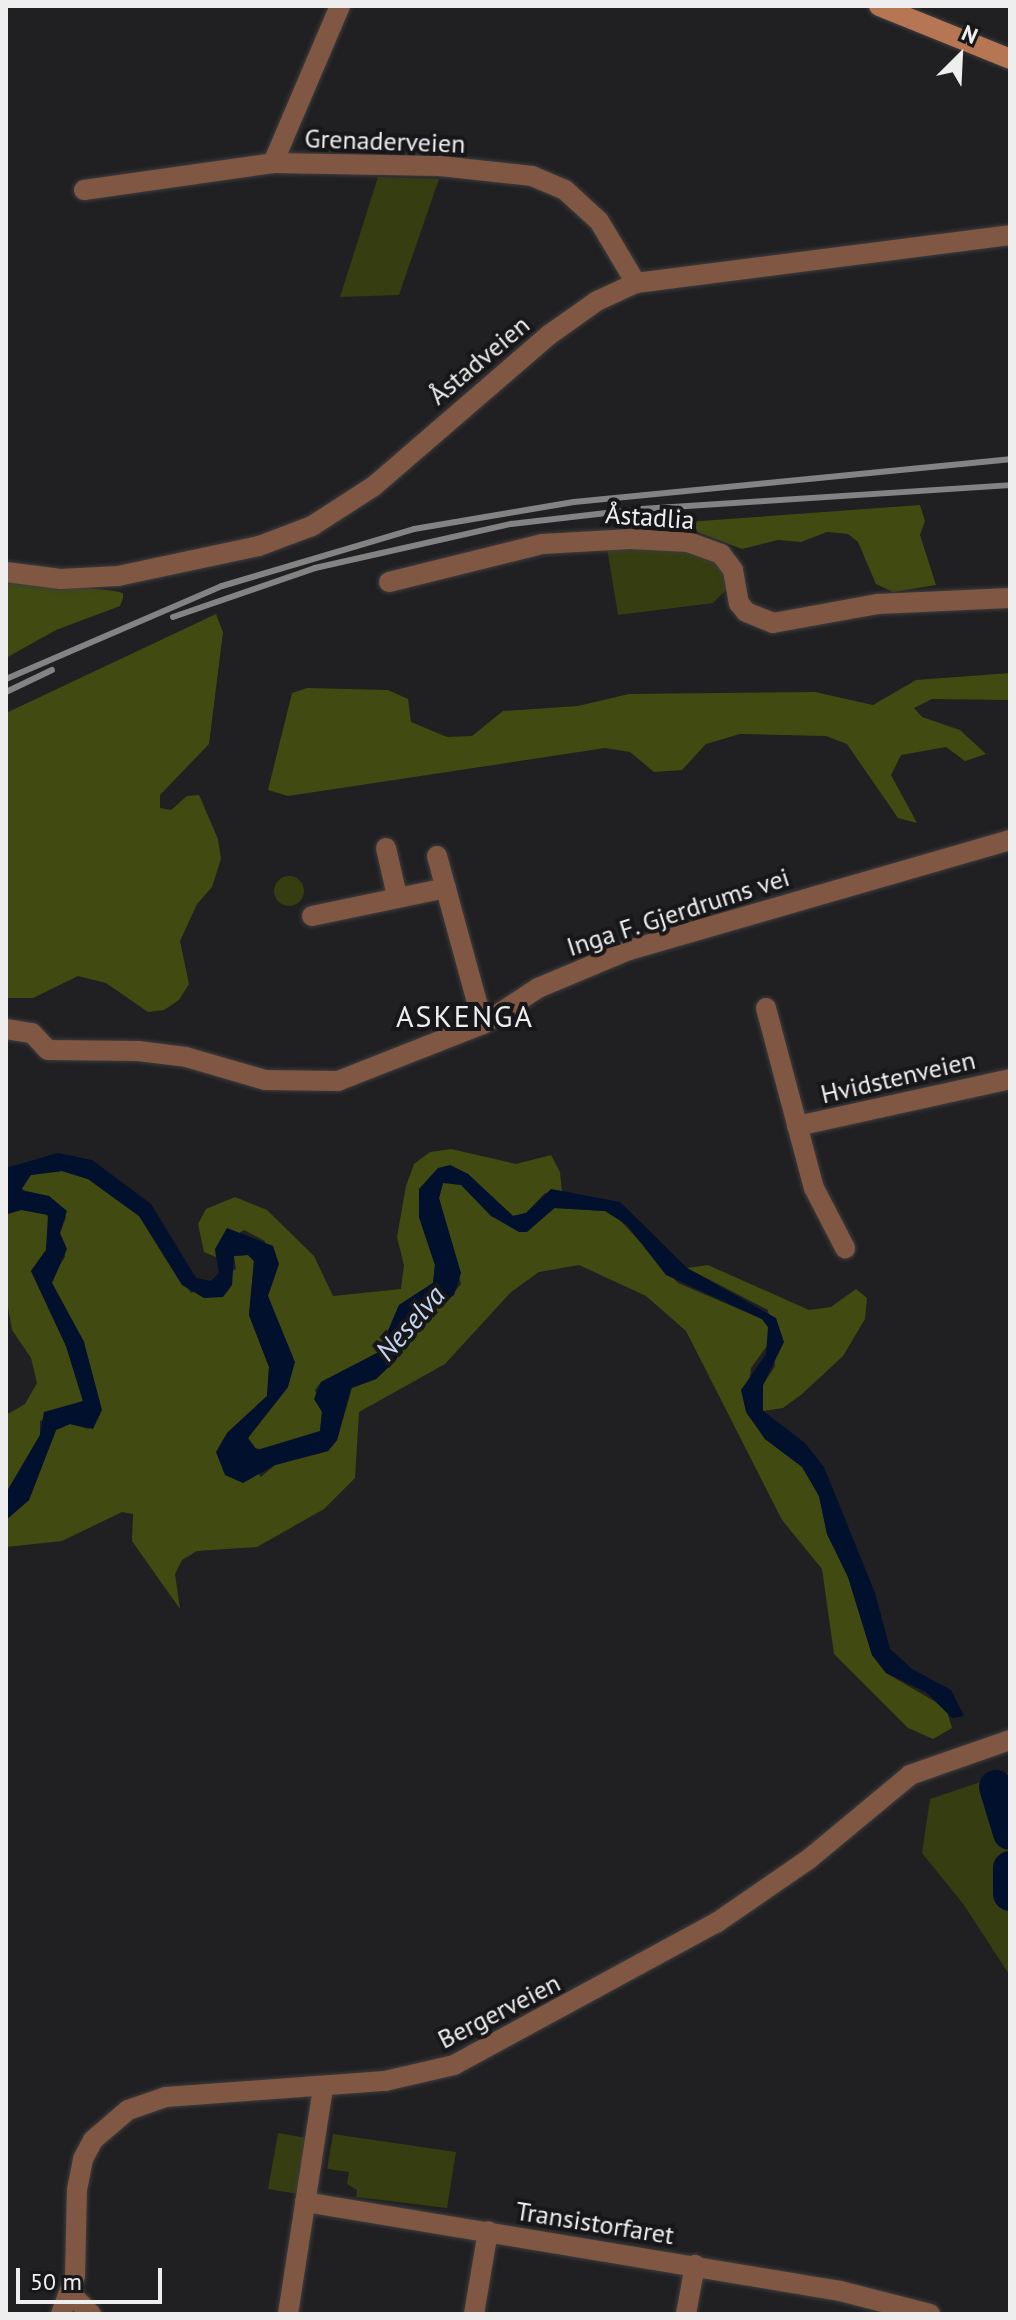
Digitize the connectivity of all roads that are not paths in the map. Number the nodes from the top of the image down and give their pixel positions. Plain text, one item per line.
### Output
1 (340, 6) edge
2 (879, 6) edge
3 (1010, 59) edge
4 (273, 163) junction
5 (84, 190) dead end
6 (1010, 235) edge
7 (636, 283) junction
8 (6, 572) edge
9 (389, 582) dead end
10 (1010, 598) edge
11 (1010, 840) edge
12 (386, 848) dead end
13 (437, 856) dead end
14 (446, 888) junction
15 (397, 896) junction
16 (312, 916) dead end
17 (766, 1008) dead end
18 (483, 1024) junction
19 (6, 1029) edge
20 (1010, 1079) edge
21 (797, 1126) junction
22 (845, 1248) dead end
23 (1009, 1741) edge
24 (323, 2087) junction
25 (305, 2202) junction
26 (488, 2231) junction
27 (695, 2265) junction
28 (70, 2293) junction
29 (896, 2308) edge
30 (61, 2314) edge
31 (91, 2314) edge
32 (288, 2314) edge
33 (474, 2314) edge
34 (686, 2314) edge
35 (930, 2314) edge

1 - 4 street
2 - 3 main road
4 - 5 street, Grenaderveien
4 - 7 street, Grenaderveien
6 - 7 street, Åstadveien
7 - 8 street, Åstadveien
9 - 10 street, Åstadlia
11 - 18 street, Inga F. Gjerdrums vei
12 - 15 street
13 - 14 street
14 - 15 street
14 - 18 street
15 - 16 street
17 - 21 street, Hvidstenveien
18 - 19 street, Inga F. Gjerdrums vei
20 - 21 street, Hvidstenveien
21 - 22 street, Hvidstenveien
23 - 24 street, Bergerveien
24 - 25 street
24 - 28 street, Bergerveien
25 - 26 street, Transistorfaret
25 - 32 street
26 - 27 street, Transistorfaret
26 - 33 street, Transistorfaret
27 - 29 street, Transistorfaret
27 - 34 street
28 - 30 street, Bergerveien
28 - 31 street
29 - 35 street, Transistorfaret

